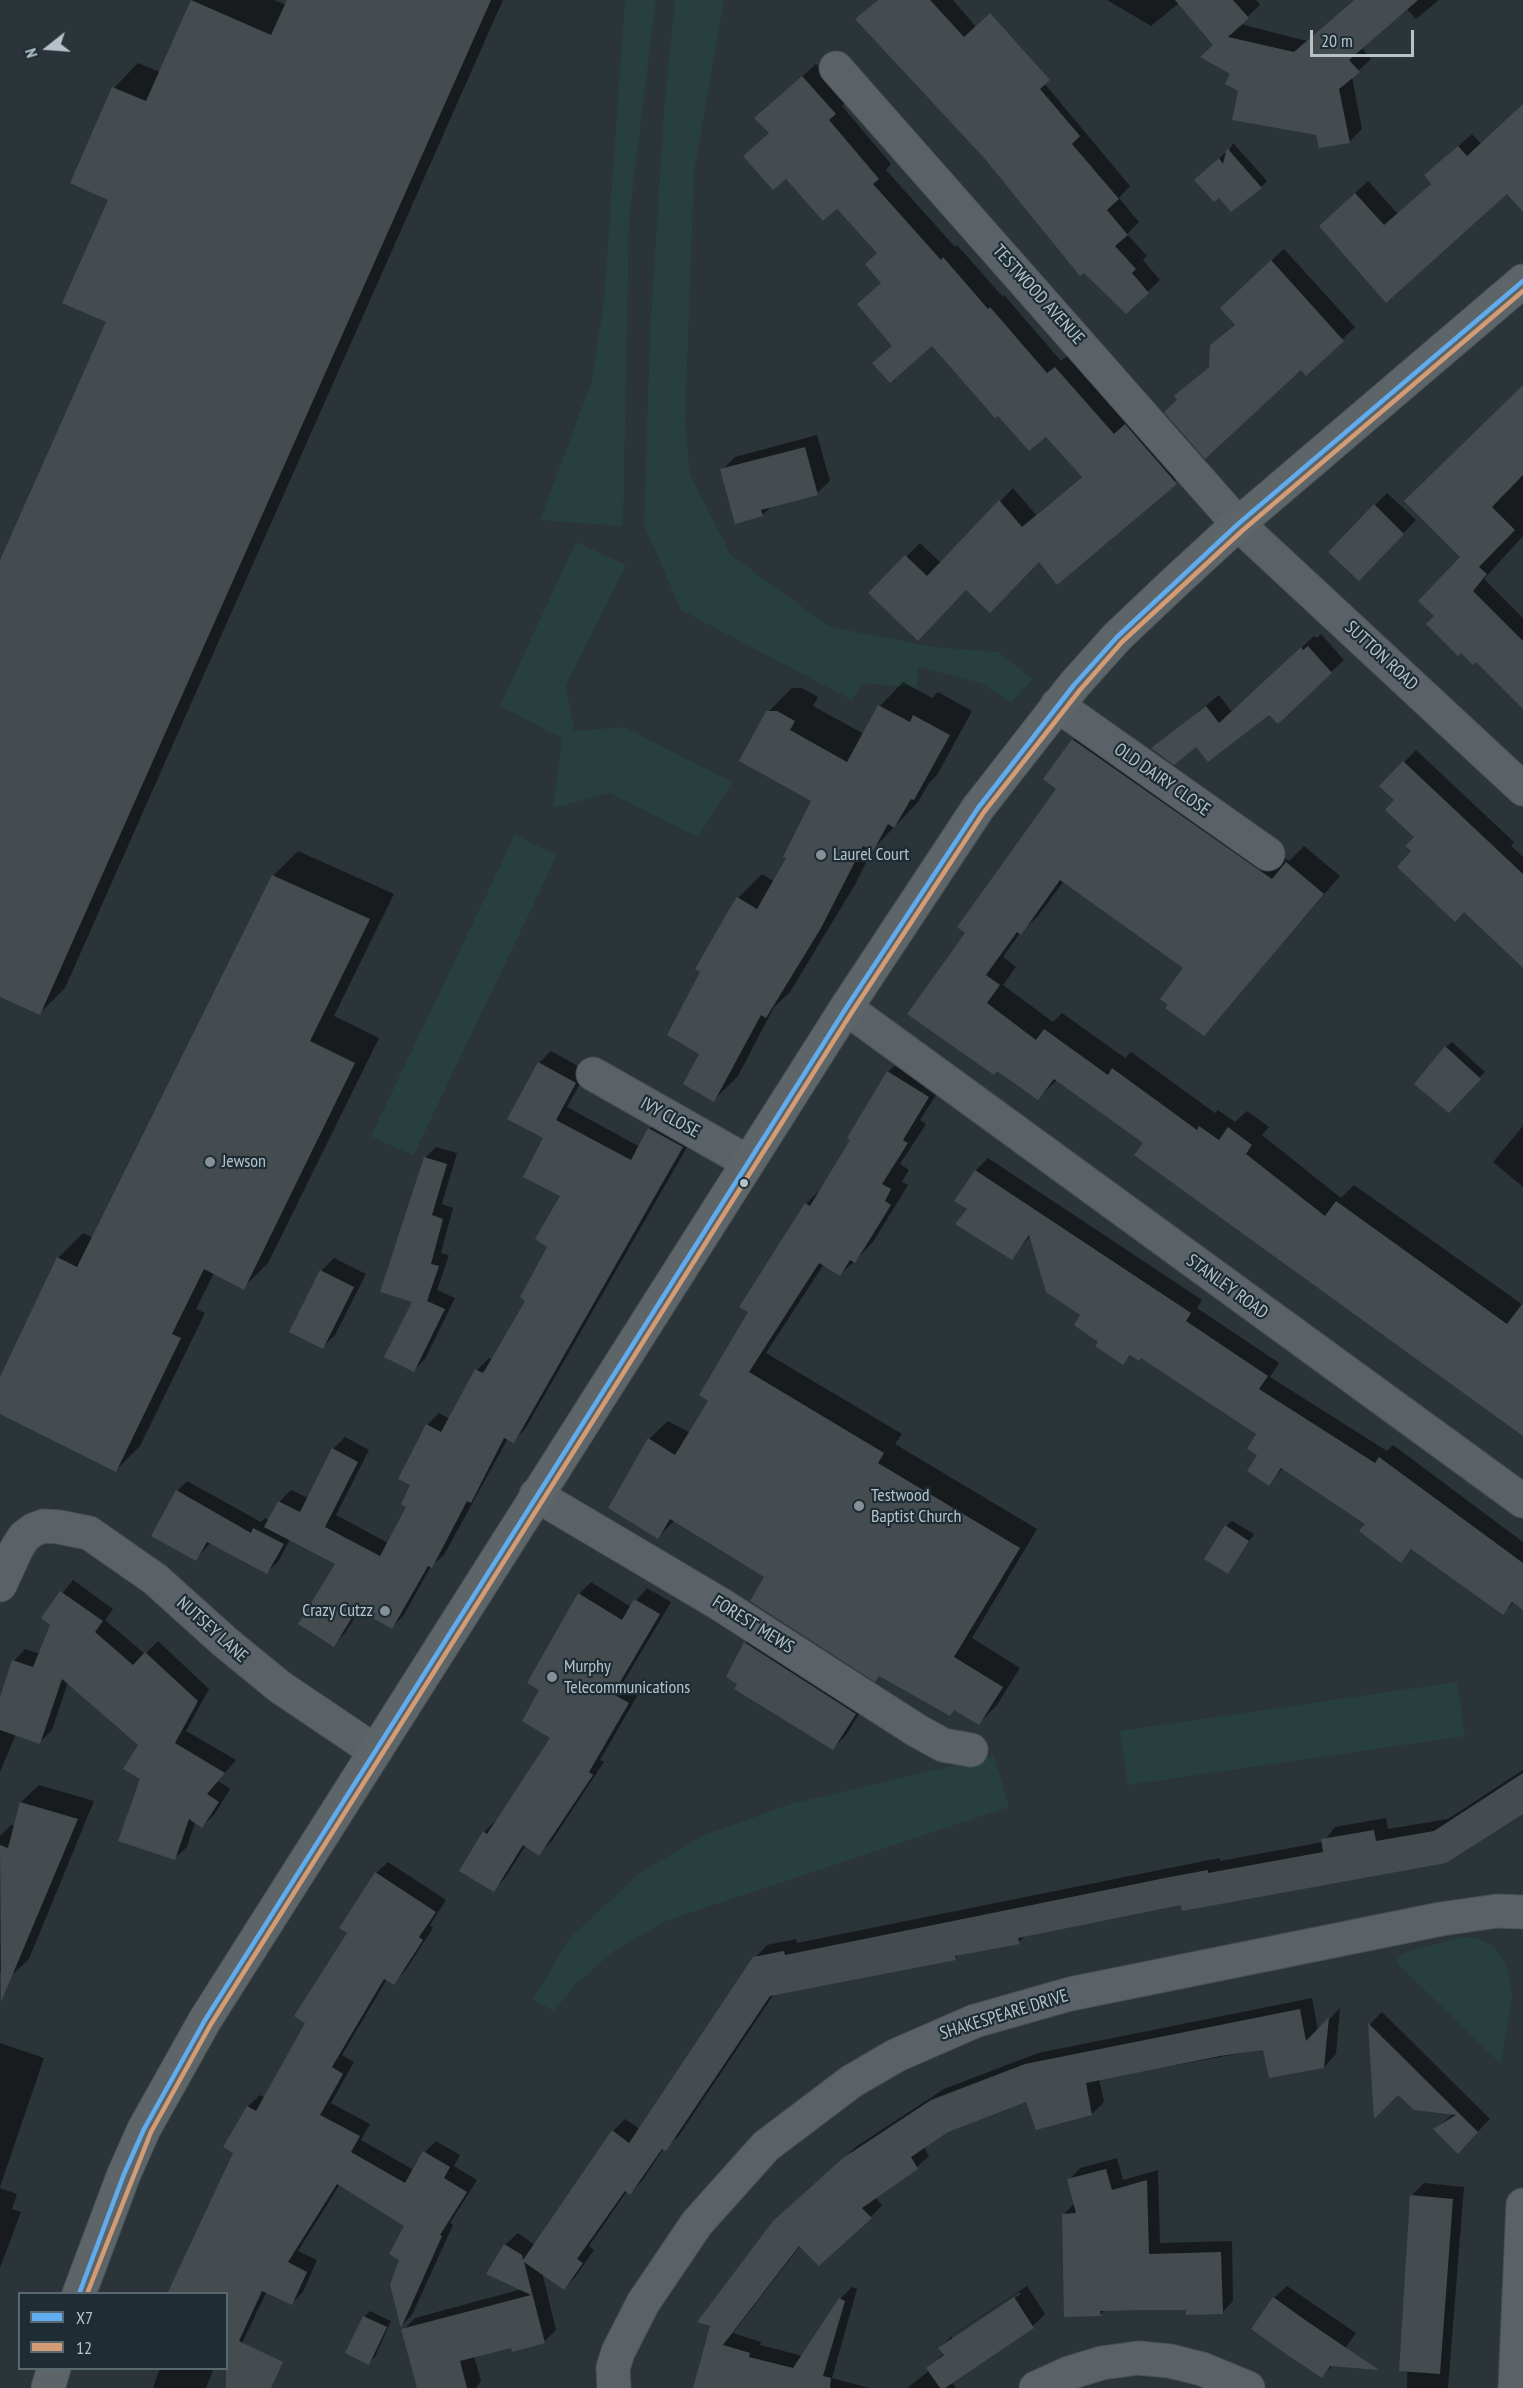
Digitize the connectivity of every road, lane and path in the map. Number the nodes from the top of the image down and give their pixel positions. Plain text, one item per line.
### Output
1 (836, 68) dead end
2 (1523, 281) edge
3 (1238, 524) junction
4 (1057, 705) junction
5 (1523, 789) edge
6 (1268, 854) dead end
7 (846, 1008) junction
8 (593, 1074) dead end
9 (748, 1162) junction
10 (536, 1495) junction
11 (1523, 1501) edge
12 (0, 1585) edge
13 (971, 1750) dead end
14 (375, 1751) junction
15 (1523, 1912) edge
16 (1523, 2205) edge
17 (80, 2292) edge
18 (53, 2370) edge
19 (48, 2388) edge
20 (614, 2388) edge
21 (1036, 2388) edge
22 (1248, 2388) edge
23 (1515, 2388) edge

1 - 3 street, TESTWOOD AVENUE
2 - 3 main road
3 - 4 main road
3 - 5 street, SUTTON ROAD
4 - 6 street, OLD DAIRY CLOSE
4 - 7 main road
7 - 9 main road
7 - 11 street, STANLEY ROAD
8 - 9 street, IVY CLOSE
9 - 10 main road
10 - 13 street, FOREST MEWS
10 - 14 main road
12 - 14 street, NUTSEY LANE
14 - 17 main road
15 - 20 street, SHAKESPEARE DRIVE
16 - 23 street
18 - 19 main road
21 - 22 street

